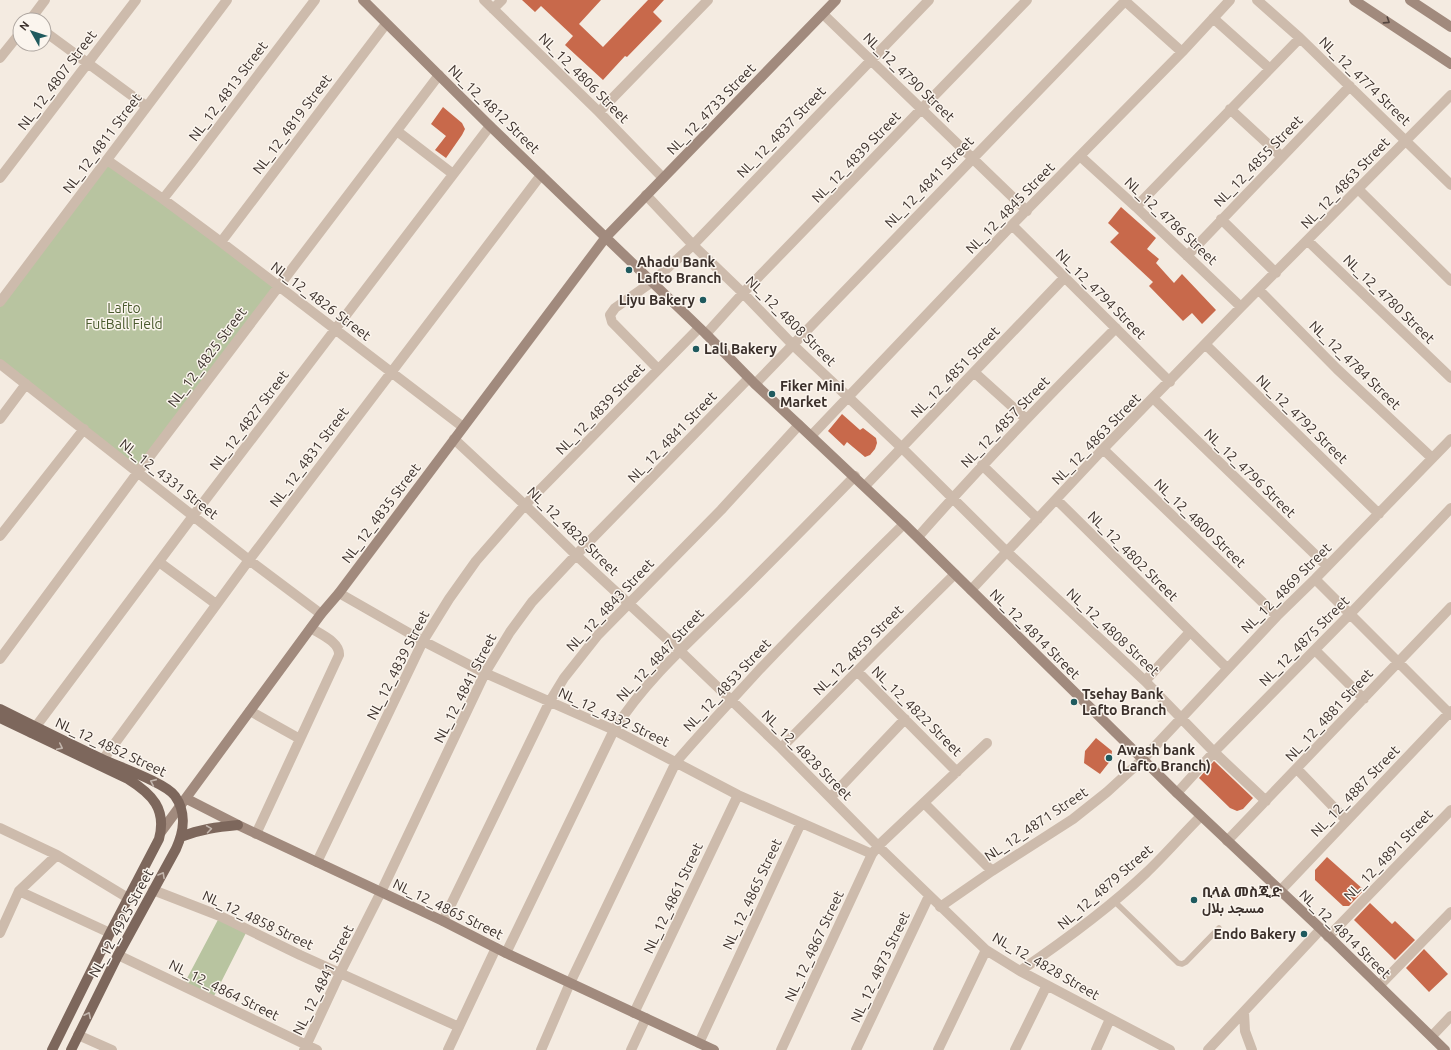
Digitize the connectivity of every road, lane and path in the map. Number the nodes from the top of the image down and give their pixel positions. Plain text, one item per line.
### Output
1 (45, 0) edge
2 (136, 0) edge
3 (227, 0) edge
4 (314, 0) edge
5 (484, 0) edge
6 (502, 0) edge
7 (708, 0) edge
8 (836, 0) edge
9 (929, 0) edge
10 (1027, 0) edge
11 (1124, 0) edge
12 (1230, 0) edge
13 (1257, 0) edge
14 (1354, 0) edge
15 (1410, 0) edge
16 (366, 1) edge
17 (493, 9) junction
18 (36, 12) edge
19 (823, 14) junction
20 (1213, 18) junction
21 (386, 24) junction
22 (1451, 27) edge
23 (52, 37) edge
24 (1300, 38) junction
25 (12, 40) edge
26 (4, 46) edge
27 (1182, 52) junction
28 (0, 58) edge
29 (870, 60) junction
30 (88, 63) junction
31 (1451, 64) edge
32 (1270, 69) junction
33 (439, 75) junction
34 (1350, 86) junction
35 (1451, 95) edge
36 (146, 106) junction
37 (922, 109) junction
38 (1230, 109) junction
39 (599, 112) junction
40 (490, 126) junction
41 (396, 130) junction
42 (1406, 140) junction
43 (1080, 156) junction
44 (1282, 156) junction
45 (971, 158) junction
46 (107, 160) junction
47 (453, 174) junction
48 (541, 175) junction
49 (0, 178) edge
50 (663, 178) junction
51 (1451, 185) edge
52 (1358, 190) junction
53 (646, 195) junction
54 (163, 199) junction
55 (1136, 207) junction
56 (1027, 211) junction
57 (1221, 219) junction
58 (1012, 225) junction
59 (606, 237) junction
60 (1308, 241) junction
61 (221, 242) junction
62 (693, 245) junction
63 (1187, 256) junction
64 (1276, 273) junction
65 (1064, 278) junction
66 (1451, 281) edge
67 (652, 282) junction
68 (278, 286) junction
69 (4, 288) edge
70 (1259, 290) junction
71 (743, 293) junction
72 (0, 302) edge
73 (1241, 307) junction
74 (1116, 328) junction
75 (335, 330) junction
76 (702, 331) junction
77 (792, 344) junction
78 (1206, 345) junction
79 (0, 364) edge
80 (658, 369) junction
81 (390, 372) junction
82 (975, 373) junction
83 (1451, 378) edge
84 (752, 381) junction
85 (1170, 382) junction
86 (26, 384) junction
87 (847, 398) junction
88 (1154, 399) junction
89 (0, 419) edge
90 (1026, 419) junction
91 (799, 425) junction
92 (463, 427) junction
93 (84, 429) junction
94 (811, 436) junction
95 (454, 439) junction
96 (1451, 439) edge
97 (901, 447) junction
98 (1104, 449) junction
99 (1432, 458) junction
100 (982, 465) junction
101 (138, 472) junction
102 (854, 476) junction
103 (865, 486) junction
104 (952, 497) junction
105 (1057, 500) junction
106 (525, 505) junction
107 (1451, 508) edge
108 (1379, 514) junction
109 (193, 516) junction
110 (1038, 519) junction
111 (904, 524) junction
112 (0, 536) edge
113 (918, 537) junction
114 (1007, 552) junction
115 (576, 555) junction
116 (249, 560) junction
117 (159, 562) junction
118 (1327, 566) junction
119 (955, 574) junction
120 (1315, 579) junction
121 (971, 590) junction
122 (339, 593) junction
123 (629, 603) junction
124 (216, 604) junction
125 (1451, 607) edge
126 (321, 614) junction
127 (1350, 614) junction
128 (1277, 616) junction
129 (311, 628) junction
130 (1190, 632) junction
131 (423, 641) junction
132 (1314, 650) junction
133 (680, 651) junction
134 (0, 659) edge
135 (1398, 662) junction
136 (1227, 668) junction
137 (857, 671) junction
138 (485, 673) junction
139 (1145, 681) junction
140 (1364, 699) junction
141 (731, 701) junction
142 (550, 702) junction
143 (0, 709) edge
144 (250, 711) junction
145 (1450, 713) edge
146 (0, 718) edge
147 (905, 719) junction
148 (1182, 719) junction
149 (34, 730) junction
150 (614, 730) junction
151 (300, 739) junction
152 (987, 743) dead end
153 (781, 748) junction
154 (1214, 752) junction
155 (1143, 760) junction
156 (100, 762) junction
157 (676, 762) junction
158 (1297, 770) junction
159 (957, 772) junction
160 (1177, 793) junction
161 (738, 795) junction
162 (831, 797) junction
163 (1266, 801) junction
164 (184, 803) junction
165 (924, 803) junction
166 (1451, 810) edge
167 (1200, 816) junction
168 (1346, 820) junction
169 (801, 823) junction
170 (238, 825) junction
171 (0, 828) edge
172 (161, 832) junction
173 (256, 834) junction
174 (181, 837) junction
175 (1227, 841) junction
176 (875, 850) junction
177 (57, 855) junction
178 (317, 862) junction
179 (992, 871) junction
180 (153, 890) junction
181 (19, 891) junction
182 (1280, 891) junction
183 (381, 892) junction
184 (929, 896) junction
185 (128, 898) junction
186 (1114, 901) junction
187 (940, 907) junction
188 (1451, 912) edge
189 (443, 921) junction
190 (1218, 928) dead end
191 (0, 933) edge
192 (110, 933) junction
193 (1325, 933) junction
194 (496, 948) junction
195 (986, 950) junction
196 (506, 953) junction
197 (118, 954) junction
198 (1020, 971) junction
199 (340, 973) junction
200 (570, 983) junction
201 (1047, 984) junction
202 (84, 986) junction
203 (1380, 986) junction
204 (100, 993) junction
205 (1244, 1012) junction
206 (634, 1013) junction
207 (1451, 1016) edge
208 (646, 1018) junction
209 (1110, 1019) junction
210 (459, 1027) junction
211 (78, 1035) junction
212 (1432, 1036) junction
213 (699, 1042) junction
214 (306, 1047) edge
215 (52, 1050) edge
216 (71, 1050) edge
217 (112, 1050) edge
218 (318, 1050) edge
219 (448, 1050) edge
220 (541, 1050) edge
221 (631, 1050) edge
222 (714, 1050) edge
223 (781, 1050) edge
224 (856, 1050) edge
225 (938, 1050) edge
226 (1015, 1050) edge
227 (1096, 1050) edge
228 (1170, 1050) edge
229 (1208, 1050) edge
230 (1252, 1050) edge
231 (1446, 1050) edge

1 - 18 street
2 - 30 street, NL_12_4807 Street
3 - 36 street, NL_12_4811 Street
4 - 54 street, NL_12_4813 Street
5 - 17 street, NL_12_4806 Street
6 - 17 street
7 - 39 street
8 - 19 street, NL_12_4733 Street
9 - 29 street, NL_12_4837 Street
10 - 37 street, NL_12_4839 Street
11 - 27 street
11 - 45 street, NL_12_4841 Street
12 - 20 street, NL_12_4845 Street
13 - 24 street, NL_12_4774 Street
14 -> 31 street
15 - 22 street
16 - 21 street, NL_12_4812 Street
17 - 39 street, NL_12_4806 Street
19 - 29 street, NL_12_4790 Street
19 - 50 street, NL_12_4733 Street
20 - 27 street, NL_12_4845 Street
20 - 32 street
21 - 33 street, NL_12_4812 Street
21 - 61 street, NL_12_4819 Street
23 - 30 street
24 - 32 street
24 - 34 street, NL_12_4774 Street
25 - 26 street
26 - 28 street
27 - 43 street, NL_12_4845 Street
29 - 37 street, NL_12_4790 Street
29 - 62 street, NL_12_4837 Street
30 - 36 street
30 - 49 street, NL_12_4807 Street
32 - 38 street
33 - 40 street, NL_12_4812 Street
33 - 41 street, NL_12_4825 Street
34 - 42 street, NL_12_4774 Street
34 - 44 street, NL_12_4855 Street
35 - 42 street, NL_12_4863 Street
36 - 46 street, NL_12_4811 Street
37 - 45 street, NL_12_4790 Street
37 - 71 street, NL_12_4839 Street
38 - 44 street
38 - 55 street
39 - 50 street, NL_12_4806 Street
40 - 47 street, NL_12_4827 Street
40 - 48 street, NL_12_4812 Street
41 - 47 street
41 - 68 street, NL_12_4825 Street
42 - 51 street, NL_12_4774 Street
42 - 52 street, NL_12_4863 Street
43 - 55 street, NL_12_4786 Street
43 - 56 street, NL_12_4845 Street
44 - 57 street, NL_12_4855 Street
45 - 56 street, NL_12_4790 Street
45 - 77 street, NL_12_4841 Street
46 - 54 street, NL_12_4826 Street
46 - 69 street, NL_12_4811 Street
47 - 75 street, NL_12_4827 Street
48 - 59 street, NL_12_4812 Street
48 - 81 street, NL_12_4831 Street
50 - 53 street, NL_12_4733 Street
52 - 60 street, NL_12_4863 Street
52 - 66 street
53 - 59 street, NL_12_4733 Street
53 - 62 street, NL_12_4808 Street
54 - 61 street, NL_12_4826 Street
55 - 63 street, NL_12_4786 Street
56 - 58 street, NL_12_4845 Street
57 - 63 street, NL_12_4855 Street
57 - 64 street
58 - 65 street, NL_12_4794 Street
58 - 87 street, NL_12_4845 Street
59 - 67 street, NL_12_4814 Street
59 - 92 street, NL_12_4835 Street
60 - 64 street, NL_12_4863 Street
60 - 83 street, NL_12_4780 Street
61 - 68 street, NL_12_4826 Street
62 - 67 street, NL_12_4837 Street
62 - 71 street, NL_12_4808 Street
63 - 73 street, NL_12_4786 Street
64 - 70 street, NL_12_4863 Street
65 - 74 street, NL_12_4794 Street
65 - 82 street, NL_12_4851 Street
67 - 76 street, NL_12_4814 Street
67 - 80 street, NL_12_4837 Street
68 - 75 street, NL_12_4826 Street
68 - 101 street, NL_12_4825 Street
69 - 72 street, NL_12_4811 Street
70 - 73 street, NL_12_4863 Street
70 - 99 street, NL_12_4784 Street
71 - 76 street, NL_12_4839 Street
71 - 77 street, NL_12_4808 Street
73 - 78 street, NL_12_4863 Street
74 - 85 street, NL_12_4794 Street
74 - 90 street, NL_12_4857 Street
75 - 81 street, NL_12_4826 Street
75 - 109 street, NL_12_4827 Street
76 - 80 street, NL_12_4839 Street
76 - 84 street, NL_12_4814 Street
77 - 84 street, NL_12_4841 Street
77 - 87 street, NL_12_4808 Street
78 - 85 street, NL_12_4863 Street
78 - 108 street, NL_12_4792 Street
79 - 86 street, NL_12_4331 Street
80 - 106 street, NL_12_4839 Street
81 - 92 street, NL_12_4826 Street
81 - 116 street, NL_12_4831 Street
82 - 90 street
82 - 97 street, NL_12_4851 Street
84 - 91 street, NL_12_4814 Street
84 - 115 street, NL_12_4841 Street
85 - 88 street, NL_12_4863 Street
86 - 89 street
86 - 93 street, NL_12_4331 Street
87 - 94 street, NL_12_4845 Street
87 - 97 street, NL_12_4808 Street
88 - 98 street, NL_12_4863 Street
88 - 118 street, NL_12_4796 Street
90 - 100 street, NL_12_4857 Street
91 - 94 street, NL_12_4814 Street
91 - 123 street, NL_12_4843 Street
92 - 95 street, NL_12_4835 Street
93 - 101 street, NL_12_4331 Street
93 - 112 street
94 - 102 street, NL_12_4814 Street
95 - 106 street, NL_12_4828 Street
95 - 122 street, NL_12_4835 Street
96 - 99 street, NL_12_4869 Street
97 - 103 street, NL_12_4851 Street
97 - 104 street, NL_12_4808 Street
98 - 105 street, NL_12_4863 Street
98 - 128 street, NL_12_4800 Street
99 - 108 street, NL_12_4869 Street
100 - 104 street, NL_12_4857 Street
100 - 110 street
101 - 109 street, NL_12_4331 Street
101 - 134 street, NL_12_4825 Street
102 - 103 street, NL_12_4814 Street
102 - 133 street, NL_12_4847 Street
103 - 111 street, NL_12_4814 Street
104 - 113 street, NL_12_4857 Street
104 - 114 street, NL_12_4808 Street
105 - 110 street, NL_12_4863 Street
105 - 130 street, NL_12_4802 Street
106 - 115 street, NL_12_4828 Street
106 - 131 street, NL_12_4839 Street
107 - 127 street, NL_12_4875 Street
108 - 118 street, NL_12_4869 Street
109 - 116 street, NL_12_4331 Street
109 - 117 street, NL_12_4827 Street
110 - 114 street, NL_12_4863 Street
111 - 113 street, NL_12_4814 Street
111 - 141 street, NL_12_4853 Street
113 - 119 street, NL_12_4814 Street
114 - 121 street, NL_12_4863 Street
114 - 139 street, NL_12_4808 Street
115 - 123 street, NL_12_4828 Street
115 - 138 street, NL_12_4841 Street
116 - 124 street, NL_12_4831 Street
116 - 126 street, NL_12_4331 Street
117 - 124 street
117 - 149 street, NL_12_4827 Street
118 - 120 street, NL_12_4869 Street
119 - 121 street, NL_12_4814 Street
119 - 137 street, NL_12_4859 Street
120 - 127 street
120 - 128 street, NL_12_4869 Street
121 - 155 street, NL_12_4814 Street
122 - 126 street, NL_12_4835 Street
122 - 131 street, NL_12_4332 Street
123 - 133 street, NL_12_4828 Street
123 - 142 street, NL_12_4843 Street
124 - 156 street, NL_12_4831 Street
125 - 135 street, NL_12_4881 Street
126 - 129 street, NL_12_4835 Street
127 - 132 street, NL_12_4875 Street
127 - 135 street
128 - 136 street, NL_12_4869 Street
129 - 144 street, NL_12_4835 Street
129 - 151 street
130 - 136 street, NL_12_4802 Street
130 - 139 street
131 - 138 street, NL_12_4332 Street
131 - 178 street, NL_12_4839 Street
132 - 140 street
132 - 154 street, NL_12_4875 Street
133 - 141 street, NL_12_4828 Street
133 - 150 street, NL_12_4847 Street
135 - 140 street, NL_12_4881 Street
135 - 145 street
136 - 148 street, NL_12_4869 Street
137 - 147 street, NL_12_4822 Street
137 - 153 street, NL_12_4859 Street
138 - 142 street, NL_12_4332 Street
138 - 183 street, NL_12_4841 Street
139 - 148 street, NL_12_4808 Street
140 - 158 street, NL_12_4881 Street
141 - 153 street, NL_12_4828 Street
141 - 157 street, NL_12_4853 Street
142 - 150 street, NL_12_4332 Street
142 - 189 street, NL_12_4843 Street
143 - 149 main road, NL_12_4852 Street
144 - 151 street
144 - 164 street, NL_12_4835 Street
145 - 168 street, NL_12_4887 Street
146 - 149 main road, NL_12_4852 Street
147 - 159 street, NL_12_4822 Street
147 - 162 street
148 - 154 street, NL_12_4808 Street
148 - 155 street, NL_12_4869 Street
149 - 156 main road, NL_12_4852 Street
150 - 157 street, NL_12_4332 Street
150 - 196 street, NL_12_4847 Street
151 - 173 street
152 - 159 street, NL_12_4867 Street
153 - 162 street, NL_12_4828 Street
154 - 160 street, NL_12_4875 Street
154 - 163 street, NL_12_4808 Street
155 - 160 street, NL_12_4814 Street
155 - 179 street, NL_12_4871 Street
164 -> 156 main road, NL_12_4852 Street
156 - 172 main road, NL_12_4852 Street
157 - 161 street, NL_12_4332 Street
157 - 200 street, NL_12_4853 Street
158 - 163 street, NL_12_4881 Street
158 - 168 street
159 - 165 street, NL_12_4867 Street
160 - 167 street, NL_12_4814 Street
161 - 169 street, NL_12_4332 Street
161 - 206 street, NL_12_4861 Street
162 - 176 street, NL_12_4828 Street
163 - 175 street, NL_12_4881 Street
164 - 170 street, NL_12_4865 Street
164 - 172 street
164 - 174 main road, NL_12_4925 Street
165 - 176 street, NL_12_4867 Street
165 - 179 street
166 - 193 street, NL_12_4891 Street
167 - 175 street, NL_12_4814 Street
167 - 186 street, NL_12_4879 Street
168 - 182 street, NL_12_4887 Street
169 - 176 street, NL_12_4332 Street
169 - 213 street, NL_12_4865 Street
170 - 173 street, NL_12_4865 Street
174 -> 170 main road
171 - 177 street
172 - 185 main road, NL_12_4925 Street
173 - 178 street, NL_12_4865 Street
180 -> 174 main road, NL_12_4925 Street
175 - 182 street, NL_12_4814 Street
176 - 184 street, NL_12_4828 Street
176 - 223 street, NL_12_4867 Street
177 - 181 street
177 - 185 street
178 - 183 street, NL_12_4865 Street
179 - 187 street, NL_12_4871 Street
180 - 197 main road, NL_12_4925 Street
180 - 199 street, NL_12_4858 Street
181 - 191 street
181 - 192 street
182 - 193 street, NL_12_4814 Street
183 - 189 street, NL_12_4865 Street
183 - 199 street, NL_12_4841 Street
184 - 187 street, NL_12_4828 Street
184 - 224 street, NL_12_4873 Street
185 - 192 main road, NL_12_4925 Street
186 - 190 lane
186 - 198 street, NL_12_4879 Street
187 - 195 street, NL_12_4828 Street
188 - 203 street
189 - 194 street, NL_12_4865 Street
192 - 202 main road, NL_12_4925 Street
193 - 203 street, NL_12_4814 Street
193 - 205 street, NL_12_4891 Street
194 - 196 street, NL_12_4865 Street
194 - 210 street
195 - 198 street, NL_12_4828 Street
195 - 225 street
196 - 200 street, NL_12_4865 Street
197 - 204 main road, NL_12_4925 Street
197 - 214 street, NL_12_4864 Street
198 - 201 street, NL_12_4828 Street
199 - 210 street, NL_12_4858 Street
199 - 214 street, NL_12_4841 Street
200 - 206 street, NL_12_4865 Street
200 - 220 street, NL_12_4853 Street
201 - 209 street, NL_12_4828 Street
201 - 226 street
202 - 204 main road
202 - 215 main road, NL_12_4925 Street
203 - 212 street, NL_12_4814 Street
211 -> 204 main road, NL_12_4925 Street
205 - 229 street, NL_12_4891 Street
205 - 230 street
206 - 208 street, NL_12_4865 Street
207 - 212 street
208 - 213 street, NL_12_4865 Street
208 - 221 street
209 - 227 street
209 - 228 street, NL_12_4828 Street
210 - 219 street
211 - 216 main road, NL_12_4925 Street
211 - 217 street
212 - 231 street, NL_12_4814 Street
213 - 222 street, NL_12_4865 Street
214 - 218 street, NL_12_4864 Street

